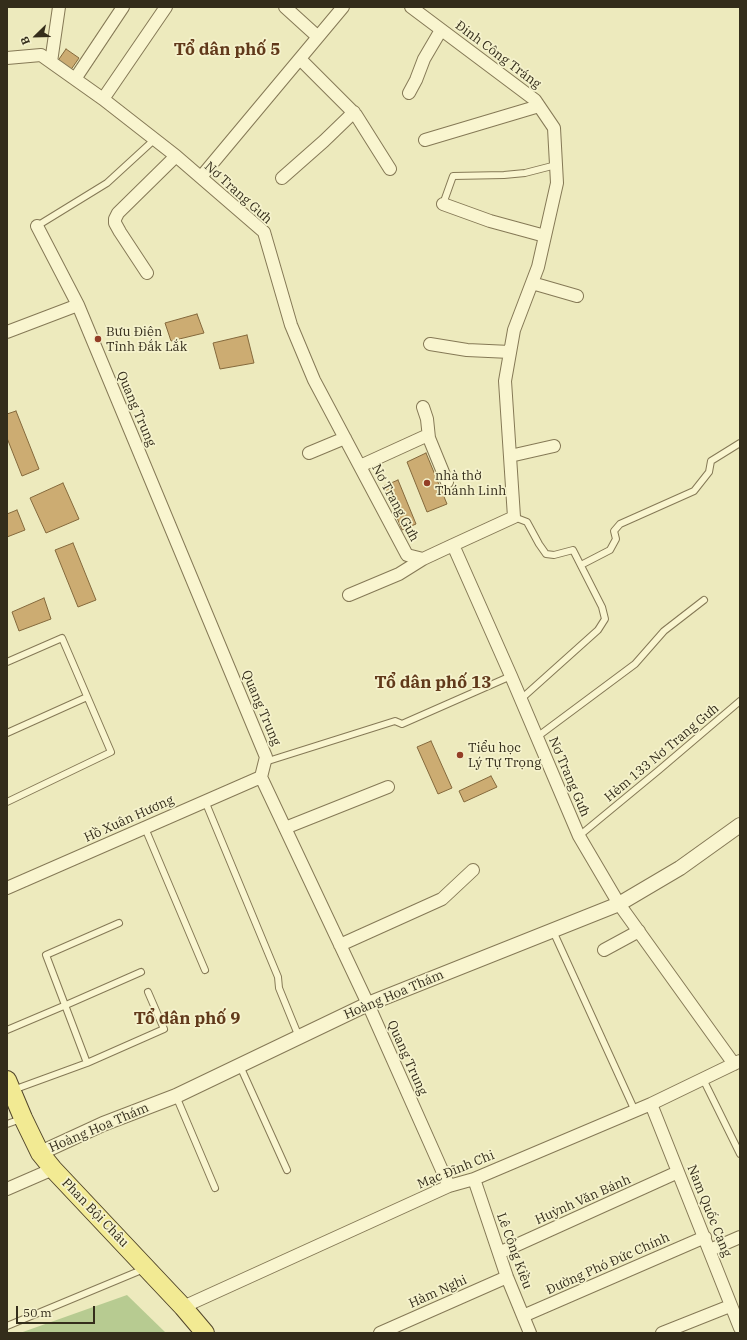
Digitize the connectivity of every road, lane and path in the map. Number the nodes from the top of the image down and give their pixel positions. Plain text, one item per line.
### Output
1 (59, 7) edge
2 (123, 7) edge
3 (166, 7) edge
4 (285, 7) edge
5 (343, 7) edge
6 (411, 7) edge
7 (441, 30) junction
8 (318, 37) junction
9 (7, 58) edge
10 (300, 59) junction
11 (51, 62) junction
12 (75, 79) junction
13 (409, 93) dead end
14 (103, 99) junction
15 (539, 106) junction
16 (354, 112) junction
17 (155, 139) junction
18 (425, 140) dead end
19 (176, 156) junction
20 (556, 165) junction
21 (390, 169) dead end
22 (201, 177) junction
23 (282, 178) dead end
24 (443, 204) joint
25 (37, 226) joint
26 (545, 236) junction
27 (147, 274) dead end
28 (532, 284) junction
29 (577, 296) dead end
30 (78, 305) junction
31 (7, 332) edge
32 (430, 344) dead end
33 (510, 352) junction
34 (423, 407) dead end
35 (428, 435) junction
36 (345, 438) junction
37 (740, 443) edge
38 (554, 446) dead end
39 (309, 453) dead end
40 (510, 456) junction
41 (360, 466) junction
42 (447, 482) dead end
43 (514, 516) junction
44 (453, 545) junction
45 (423, 559) junction
46 (580, 565) junction
47 (349, 595) dead end
48 (704, 600) dead end
49 (7, 662) edge
50 (511, 676) junction
51 (87, 698) junction
52 (521, 699) junction
53 (740, 701) edge
54 (7, 733) edge
55 (537, 737) junction
56 (265, 762) junction
57 (261, 777) junction
58 (388, 786) dead end
59 (205, 801) junction
60 (7, 802) edge
61 (740, 825) edge
62 (145, 828) junction
63 (285, 828) junction
64 (579, 836) junction
65 (473, 870) dead end
66 (7, 888) edge
67 (619, 904) junction
68 (119, 923) dead end
69 (553, 930) junction
70 (639, 932) junction
71 (340, 945) junction
72 (604, 950) dead end
73 (205, 970) dead end
74 (141, 972) dead end
75 (148, 992) dead end
76 (368, 1004) junction
77 (66, 1005) junction
78 (7, 1030) edge
79 (299, 1037) junction
80 (737, 1062) edge
81 (87, 1063) junction
82 (240, 1066) junction
83 (703, 1079) junction
84 (9, 1085) edge
85 (176, 1096) junction
86 (651, 1104) junction
87 (635, 1111) junction
88 (15, 1121) edge
89 (40, 1152) junction
90 (740, 1154) edge
91 (53, 1169) junction
92 (287, 1170) dead end
93 (678, 1172) junction
94 (474, 1179) junction
95 (449, 1186) junction
96 (215, 1188) dead end
97 (7, 1189) edge
98 (705, 1237) junction
99 (740, 1237) edge
100 (710, 1250) junction
101 (499, 1253) junction
102 (147, 1268) junction
103 (507, 1277) junction
104 (730, 1306) junction
105 (183, 1307) junction
106 (523, 1316) junction
107 (7, 1326) edge
108 (740, 1328) edge
109 (205, 1333) edge
110 (380, 1333) edge
111 (530, 1333) edge
112 (662, 1333) edge

1 - 11 street
2 - 12 street
3 - 14 street
4 - 8 street
5 - 8 street
6 - 7 street, Đinh Công Tráng
7 - 13 street
7 - 15 street, Đinh Công Tráng
8 - 10 street
9 - 11 street, Nơ Trang Gưh
10 - 16 street
10 - 22 street
11 - 12 street, Nơ Trang Gưh
12 - 14 street, Nơ Trang Gưh
14 - 17 street, Nơ Trang Gưh
15 - 18 street
15 - 20 street, Đinh Công Tráng
16 - 21 street
16 - 23 street
17 - 19 street, Nơ Trang Gưh
17 - 25 lane
19 - 22 street, Nơ Trang Gưh
19 - 27 street
20 - 24 lane
20 - 26 street, Đinh Công Tráng
22 - 36 street, Nơ Trang Gưh
24 - 26 street
25 - 30 street, Quang Trung
26 - 28 street, Đinh Công Tráng
28 - 29 street
28 - 33 street, Đinh Công Tráng
30 - 31 street
30 - 56 street, Quang Trung
32 - 33 street
33 - 40 street, Đinh Công Tráng
34 - 35 street
35 - 41 street
35 - 42 street
36 - 39 street
36 - 41 street, Nơ Trang Gưh
37 - 46 lane
38 - 40 street
40 - 43 street, Đinh Công Tráng
41 - 45 street, Nơ Trang Gưh
43 - 44 street
43 - 46 lane
44 - 45 street
44 - 50 street, Nơ Trang Gưh
45 - 47 street
46 - 52 lane
48 - 55 lane
49 - 51 lane
50 - 52 street, Nơ Trang Gưh
50 - 56 lane
51 - 54 lane
51 - 60 lane
52 - 55 street, Nơ Trang Gưh
53 - 64 lane, Hẻm 133 Nơ Trang Gưh
55 - 64 street, Nơ Trang Gưh
56 - 57 street, Quang Trung
57 - 59 street, Hồ Xuân Hương
57 - 63 street, Quang Trung
58 - 63 street
59 - 62 street, Hồ Xuân Hương
59 - 79 lane
61 - 67 street, Hoàng Hoa Thám
62 - 66 street, Hồ Xuân Hương
62 - 73 lane
63 - 71 street, Quang Trung
64 - 67 street, Nơ Trang Gưh
65 - 71 street
67 - 69 street, Hoàng Hoa Thám
67 - 70 street, Nơ Trang Gưh
68 - 77 lane
69 - 76 street, Hoàng Hoa Thám
69 - 87 lane
70 - 72 street
70 - 80 street, Nơ Trang Gưh
71 - 76 street, Quang Trung
74 - 77 lane
75 - 81 lane
76 - 79 street, Hoàng Hoa Thám
76 - 95 street, Quang Trung
77 - 78 lane
77 - 81 lane
79 - 82 street, Hoàng Hoa Thám
80 - 83 street, Mạc Đĩnh Chi
81 - 84 lane
82 - 85 street, Hoàng Hoa Thám
82 - 92 lane
83 - 86 street, Mạc Đĩnh Chi
83 - 90 lane
84 - 88 main road, Phan Bội Châu
85 - 89 street, Hoàng Hoa Thám
85 - 96 lane
86 - 87 street, Mạc Đĩnh Chi
86 - 93 street, Nam Quốc Cang
87 - 94 street, Mạc Đĩnh Chi
88 - 89 main road, Phan Bội Châu
89 - 91 main road, Phan Bội Châu
91 - 97 street
91 - 102 main road, Phan Bội Châu
93 - 98 street, Nam Quốc Cang
93 - 101 street, Huỳnh Văn Bánh
94 - 95 street, Mạc Đĩnh Chi
94 - 101 street, Lê Công Kiều
95 - 105 street, Mạc Đĩnh Chi
98 - 100 street, Nam Quốc Cang
98 - 106 street, Đường Phó Đức Chính
99 - 100 street
100 - 104 street, Nam Quốc Cang
101 - 103 street, Lê Công Kiều
102 - 105 main road, Phan Bội Châu
102 - 107 lane
103 - 106 street, Lê Công Kiều
103 - 110 street, Hàm Nghi
104 - 108 street, Nam Quốc Cang
104 - 112 street
105 - 109 main road, Phan Bội Châu
106 - 111 street, Lê Công Kiều

